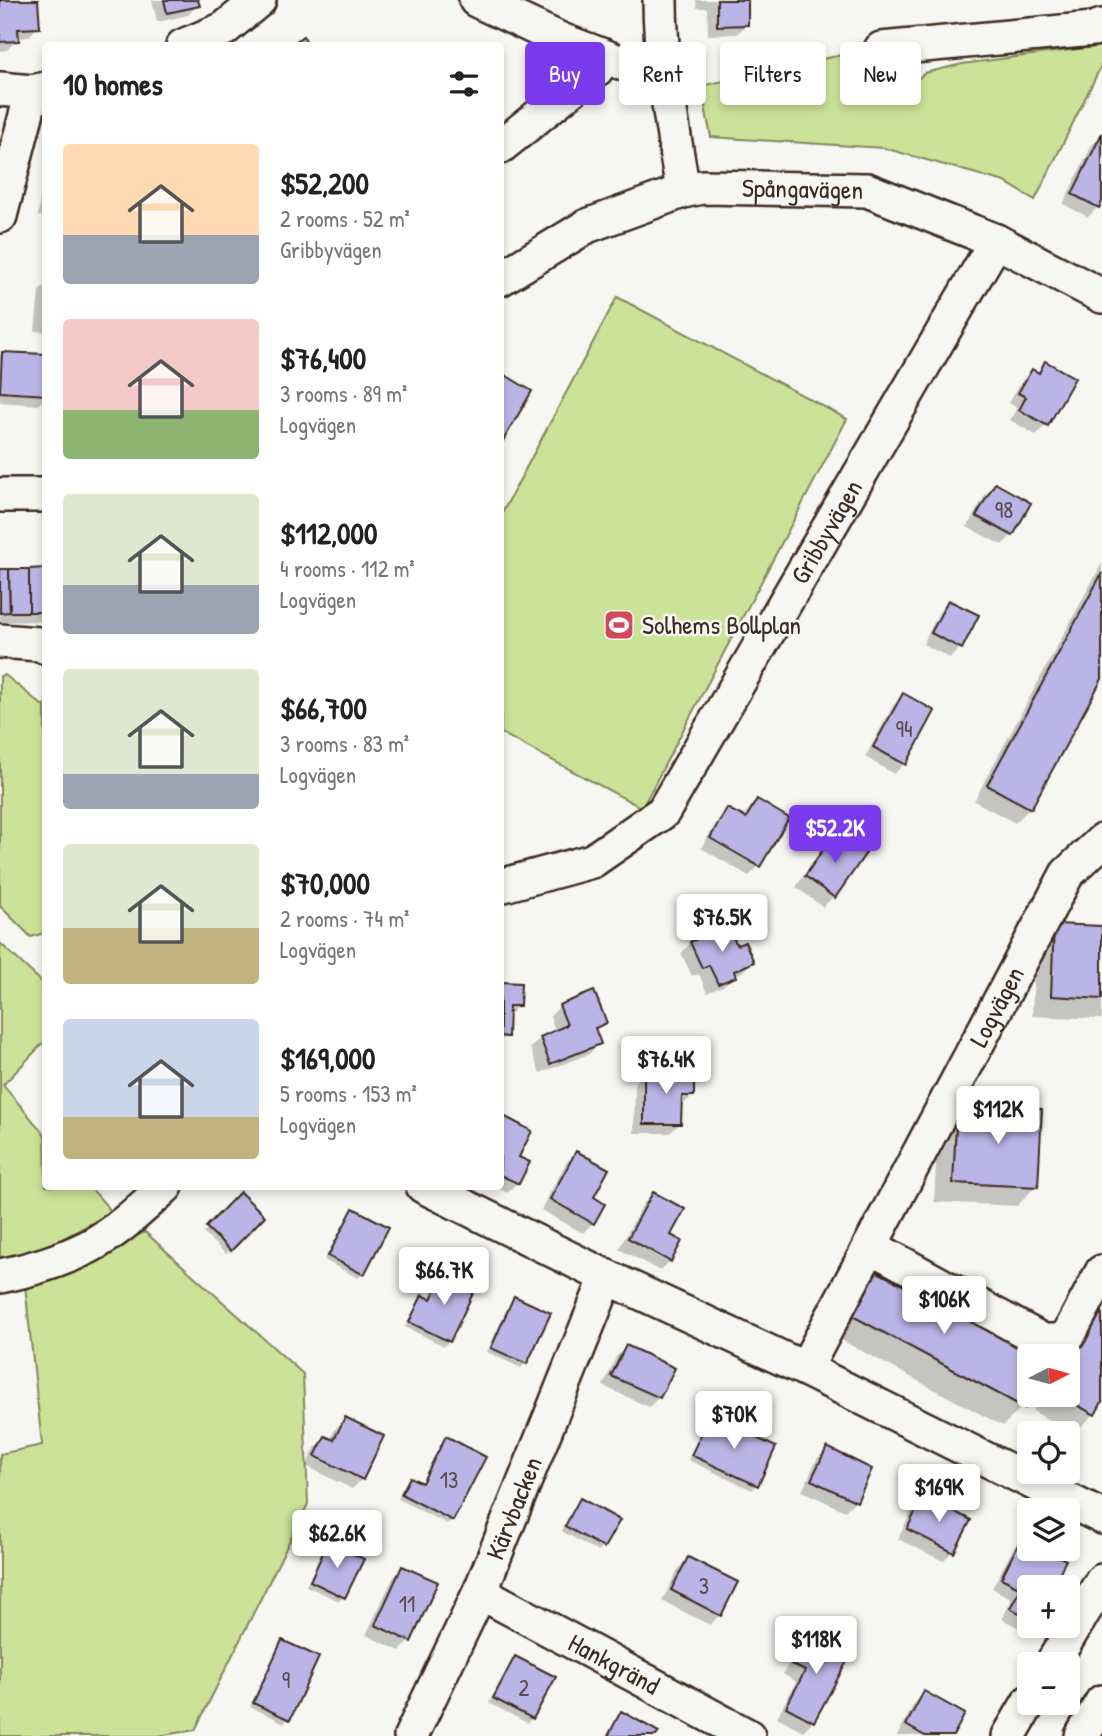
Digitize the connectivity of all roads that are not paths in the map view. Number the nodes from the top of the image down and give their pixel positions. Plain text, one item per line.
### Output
1 (259, 0) edge
2 (476, 0) edge
3 (660, 0) edge
4 (1102, 26) edge
5 (193, 42) edge
6 (566, 42) edge
7 (663, 42) edge
8 (921, 45) edge
9 (26, 90) edge
10 (552, 105) edge
11 (671, 105) edge
12 (504, 143) edge
13 (683, 191) junction
14 (0, 216) edge
15 (996, 241) junction
16 (504, 277) edge
17 (1102, 296) edge
18 (0, 495) edge
19 (42, 495) edge
20 (0, 641) edge
21 (42, 645) edge
22 (1102, 841) edge
23 (504, 885) edge
24 (162, 1190) edge
25 (431, 1190) edge
26 (870, 1246) junction
27 (1102, 1272) edge
28 (0, 1276) edge
29 (607, 1277) junction
30 (805, 1369) junction
31 (1102, 1517) edge
32 (1102, 1581) edge
33 (480, 1592) junction
34 (1059, 1652) edge
35 (1102, 1702) edge
36 (1021, 1715) edge
37 (411, 1736) edge
38 (748, 1736) edge
39 (1009, 1736) edge
40 (1082, 1736) edge

1 - 5 street
2 - 6 street
3 - 7 street
4 - 8 street
9 - 14 street
10 - 12 street
11 - 13 street
13 - 15 street, Spångavägen
13 - 16 street, Spångavägen
15 - 17 street, Spångavägen
15 - 23 street, Gribbyvägen
18 - 19 street
20 - 21 street
22 - 26 street, Logvägen
24 - 28 street
25 - 29 street
26 - 27 street
26 - 30 street, Logvägen
29 - 30 street
29 - 33 street, Kärvbacken
30 - 31 street
32 - 34 street
33 - 37 street, Kärvbacken
33 - 38 street, Hankgränd
35 - 40 street
36 - 39 street

